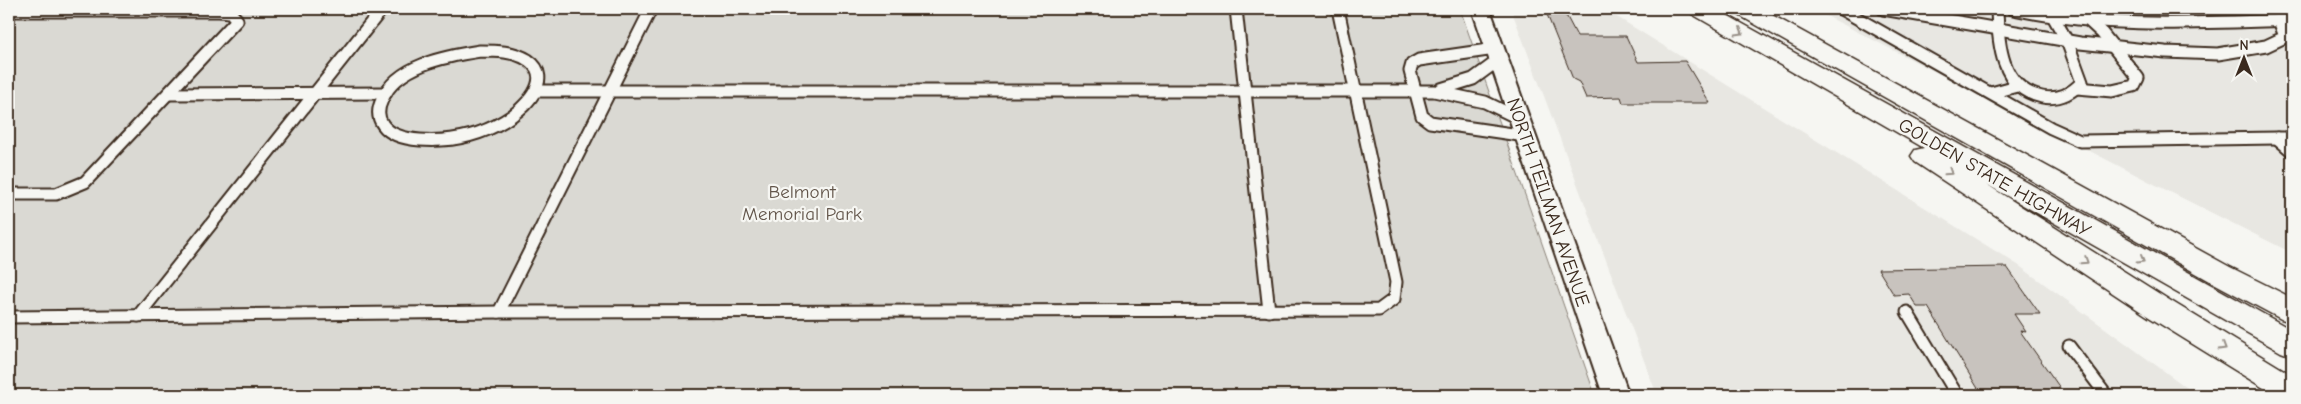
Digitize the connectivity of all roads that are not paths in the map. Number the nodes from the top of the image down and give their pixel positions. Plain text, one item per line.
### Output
1 (382, 9) edge
2 (651, 9) edge
3 (1236, 9) edge
4 (1338, 9) edge
5 (1481, 9) edge
6 (1700, 9) edge
7 (1747, 9) edge
8 (1841, 9) edge
9 (1883, 9) edge
10 (1997, 9) edge
11 (2013, 9) edge
12 (2076, 9) edge
13 (9, 11) edge
14 (2054, 18) junction
15 (2091, 20) junction
16 (2279, 20) junction
17 (2292, 20) edge
18 (1998, 29) junction
19 (2067, 41) junction
20 (2116, 47) junction
21 (1780, 54) junction
22 (1497, 55) junction
23 (2017, 86) junction
24 (2077, 88) junction
25 (1414, 90) junction
26 (1434, 90) junction
27 (537, 91) junction
28 (1245, 91) junction
29 (1355, 91) junction
30 (609, 92) junction
31 (386, 93) junction
32 (1991, 93) junction
33 (168, 94) junction
34 (315, 94) junction
35 (1523, 128) junction
36 (2277, 138) junction
37 (2292, 138) edge
38 (2292, 151) edge
39 (9, 194) edge
40 (2292, 295) edge
41 (1269, 311) junction
42 (2292, 311) edge
43 (499, 312) junction
44 (1907, 312) dead end
45 (138, 316) junction
46 (9, 317) edge
47 (2292, 344) edge
48 (2069, 346) dead end
49 (2292, 390) edge
50 (1616, 395) edge
51 (1957, 395) edge
52 (2106, 395) edge

1 - 34 lane
2 - 30 lane
3 - 28 lane
4 - 29 lane
5 - 22 street, NORTH TEILMAN AVENUE
6 -> 21 highway, GOLDEN STATE HIGHWAY
7 - 40 highway
7 - 42 highway, GOLDEN STATE HIGHWAY
8 - 32 lane
9 - 18 lane
10 - 18 lane
11 - 14 lane
12 - 15 lane
13 - 33 lane
14 - 15 lane
14 - 19 lane
15 - 16 lane
15 - 20 lane
16 - 17 lane
16 - 20 lane
18 - 19 lane
18 - 23 lane
19 - 20 lane
19 - 24 lane
20 - 24 lane
21 -> 47 highway, GOLDEN STATE HIGHWAY
21 -> 49 highway
22 - 25 lane
22 - 26 lane
22 - 35 street, NORTH TEILMAN AVENUE
23 - 24 lane
23 - 32 lane
25 - 26 lane
25 - 29 lane
25 - 35 lane
26 - 35 lane
27 - 30 lane
27 - 31 lane
27 - 31 lane
28 - 29 lane
28 - 30 lane
28 - 41 lane
29 - 41 lane
30 - 43 lane
31 - 34 lane
32 - 36 lane
33 - 34 lane
33 - 39 lane
34 - 45 lane
35 - 50 street, NORTH TEILMAN AVENUE
36 - 37 lane
36 - 38 lane
41 - 43 lane
43 - 45 lane
44 - 51 lane
45 - 46 lane
48 - 52 lane

